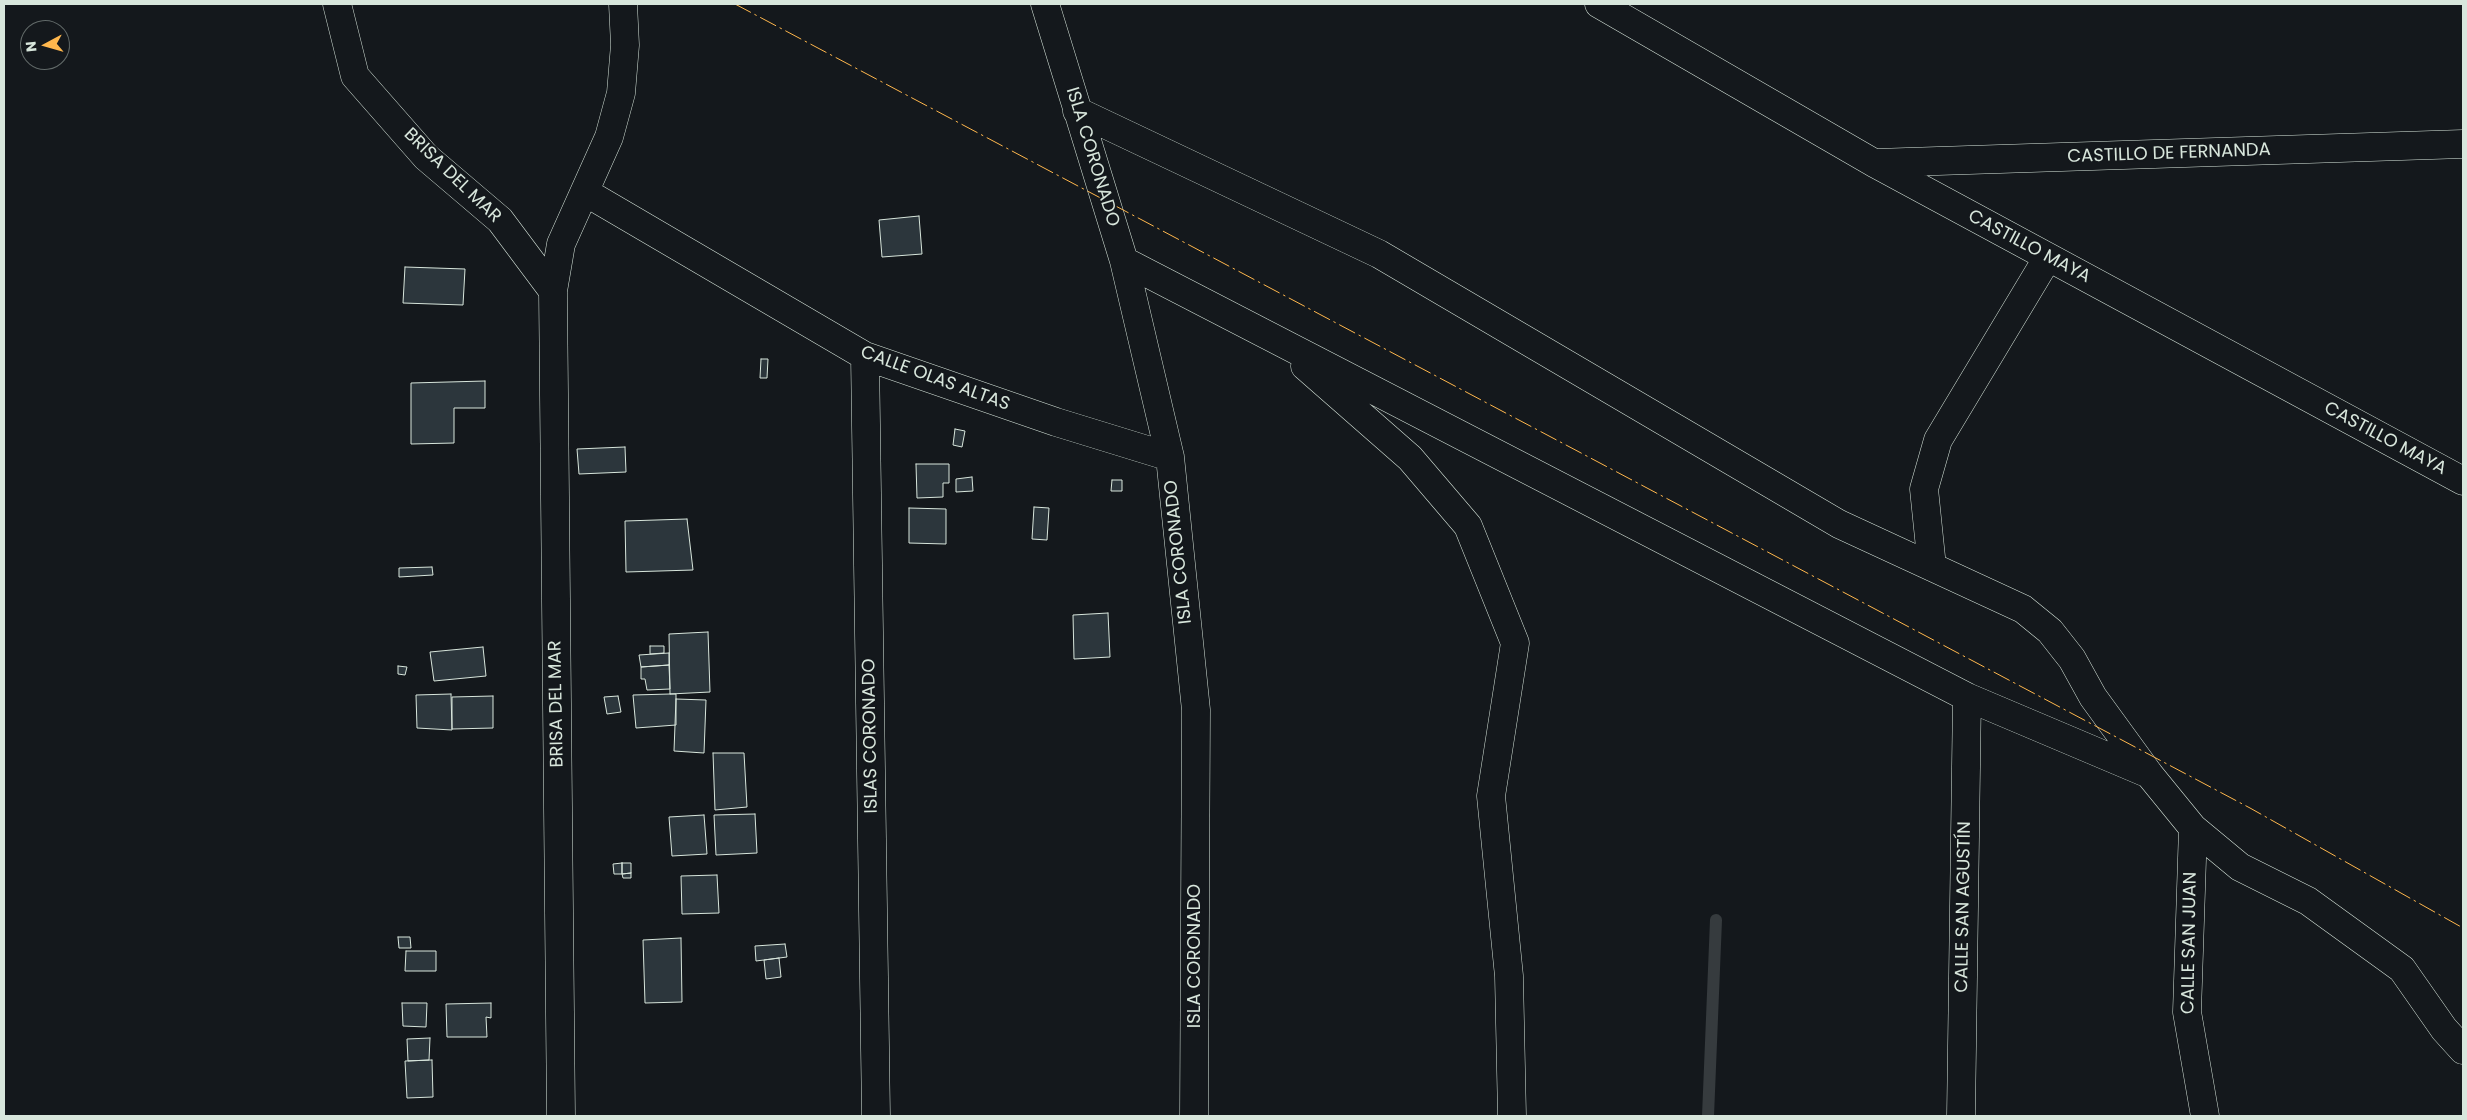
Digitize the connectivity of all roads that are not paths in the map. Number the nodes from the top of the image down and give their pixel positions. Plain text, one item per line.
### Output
1 (337, 4) edge
2 (623, 4) edge
3 (1045, 4) edge
4 (1599, 4) edge
5 (1077, 111) junction
6 (2463, 144) edge
7 (1874, 163) junction
8 (585, 192) junction
9 (2048, 257) junction
10 (1124, 261) junction
11 (553, 291) junction
12 (1272, 338) junction
13 (865, 356) junction
14 (1170, 457) junction
15 (2463, 481) edge
16 (1932, 567) junction
17 (1967, 697) junction
18 (2149, 774) junction
19 (2193, 828) junction
20 (2463, 1050) edge
21 (561, 1116) edge
22 (876, 1116) edge
23 (1194, 1116) edge
24 (1512, 1116) edge
25 (1961, 1116) edge
26 (2205, 1116) edge

1 - 11 street, BRISA DEL MAR
2 - 8 street, BRISA DEL MAR
3 - 5 street, ISLA CORONADO
4 - 7 street, CASTILLO MAYA
5 - 10 street, ISLA CORONADO
5 - 16 street
6 - 7 street, CASTILLO DE FERNANDA
7 - 9 street, CASTILLO MAYA
8 - 11 street, BRISA DEL MAR
8 - 13 street, CALLE OLAS ALTAS
9 - 15 street, CASTILLO MAYA
9 - 16 street
10 - 12 street
10 - 14 street, ISLA CORONADO
11 - 21 street, BRISA DEL MAR
12 - 17 street
12 - 24 street
13 - 14 street, CALLE OLAS ALTAS
13 - 22 street, ISLAS CORONADO
14 - 23 street, ISLA CORONADO
16 - 18 street
17 - 18 street
17 - 25 street, CALLE SAN AGUSTÍN
18 - 19 street
19 - 20 street
19 - 26 street, CALLE SAN JUAN

